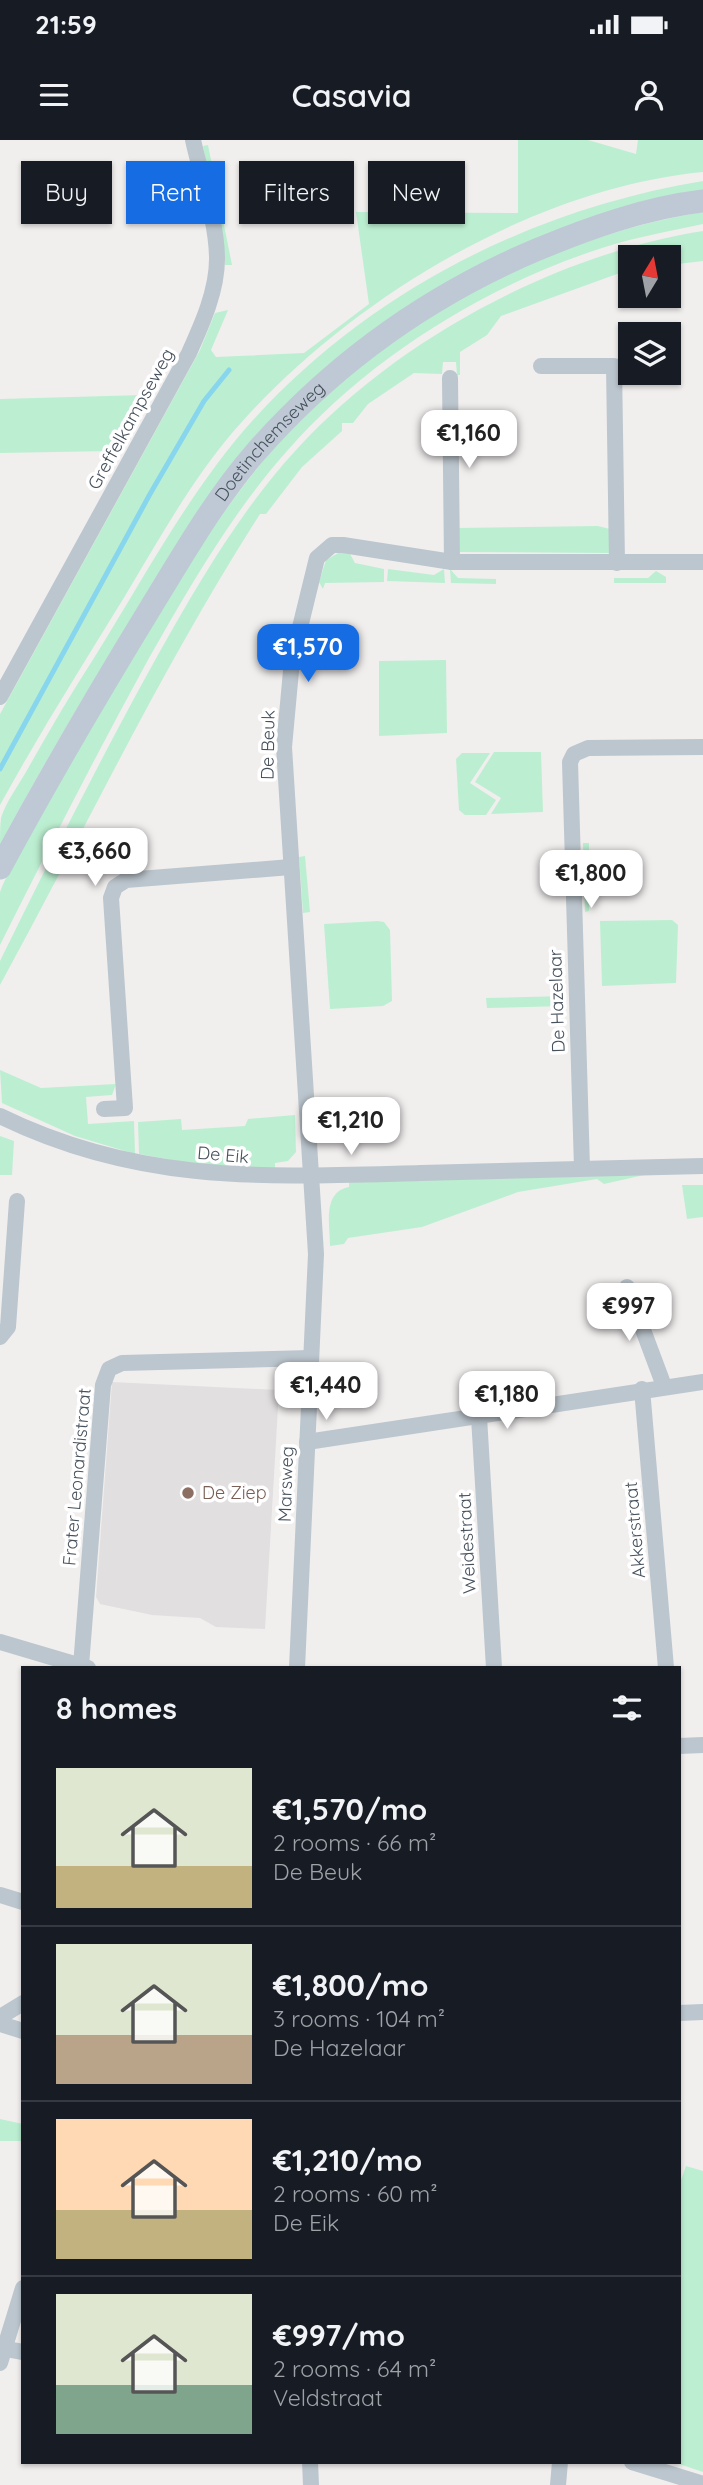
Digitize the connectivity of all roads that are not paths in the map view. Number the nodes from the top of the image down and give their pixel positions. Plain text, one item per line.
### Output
1 (193, 140) edge
2 (703, 201) edge
3 (541, 366) dead end
4 (450, 377) dead end
5 (452, 562) junction
6 (703, 562) edge
7 (617, 563) junction
8 (0, 697) edge
9 (703, 747) edge
10 (291, 867) junction
11 (0, 868) edge
12 (104, 1109) dead end
13 (0, 1116) edge
14 (703, 1166) edge
15 (582, 1168) junction
16 (313, 1177) junction
17 (17, 1201) dead end
18 (6, 1286) edge
19 (627, 1287) dead end
20 (0, 1338) edge
21 (310, 1358) junction
22 (703, 1382) edge
23 (664, 1386) junction
24 (642, 1389) junction
25 (480, 1417) junction
26 (307, 1442) junction
27 (0, 1642) edge
28 (82, 1666) edge
29 (85, 1666) edge
30 (297, 1666) edge
31 (494, 1666) edge
32 (666, 1666) edge
33 (703, 1745) edge
34 (681, 1746) edge
35 (0, 1895) edge
36 (21, 1901) edge
37 (21, 2004) edge
38 (703, 2012) edge
39 (681, 2013) edge
40 (0, 2017) edge
41 (0, 2024) edge
42 (21, 2030) edge
43 (21, 2294) edge
44 (21, 2351) edge
45 (1, 2353) edge
46 (310, 2464) edge
47 (560, 2464) edge
48 (638, 2464) edge
49 (702, 2484) edge
50 (311, 2485) edge
51 (558, 2485) edge

1 - 8 street, Greffelkampseweg
2 - 11 main road, Doetinchemseweg
3 - 7 street
4 - 5 street
5 - 7 street, De Beuk
5 - 10 street, De Beuk
6 - 7 street, De Beuk
9 - 15 street, De Hazelaar
10 - 12 street
10 - 16 street, De Beuk
13 - 16 street, De Eik
14 - 15 street, De Eik
15 - 16 street, De Eik
16 - 21 street, Marsweg
17 - 18 street
18 - 20 street
19 - 23 street
21 - 26 street, Marsweg
21 - 29 street, Frater Leonardistraat
22 - 23 street
23 - 24 street
24 - 25 street
24 - 32 street, Akkerstraat
25 - 26 street
25 - 31 street, Weidestraat
26 - 30 street, Marsweg
27 - 28 street
33 - 34 street
35 - 36 street
37 - 40 street
38 - 39 street
41 - 42 street
43 - 45 street
44 - 45 street
46 - 50 street
47 - 51 street
48 - 49 street

